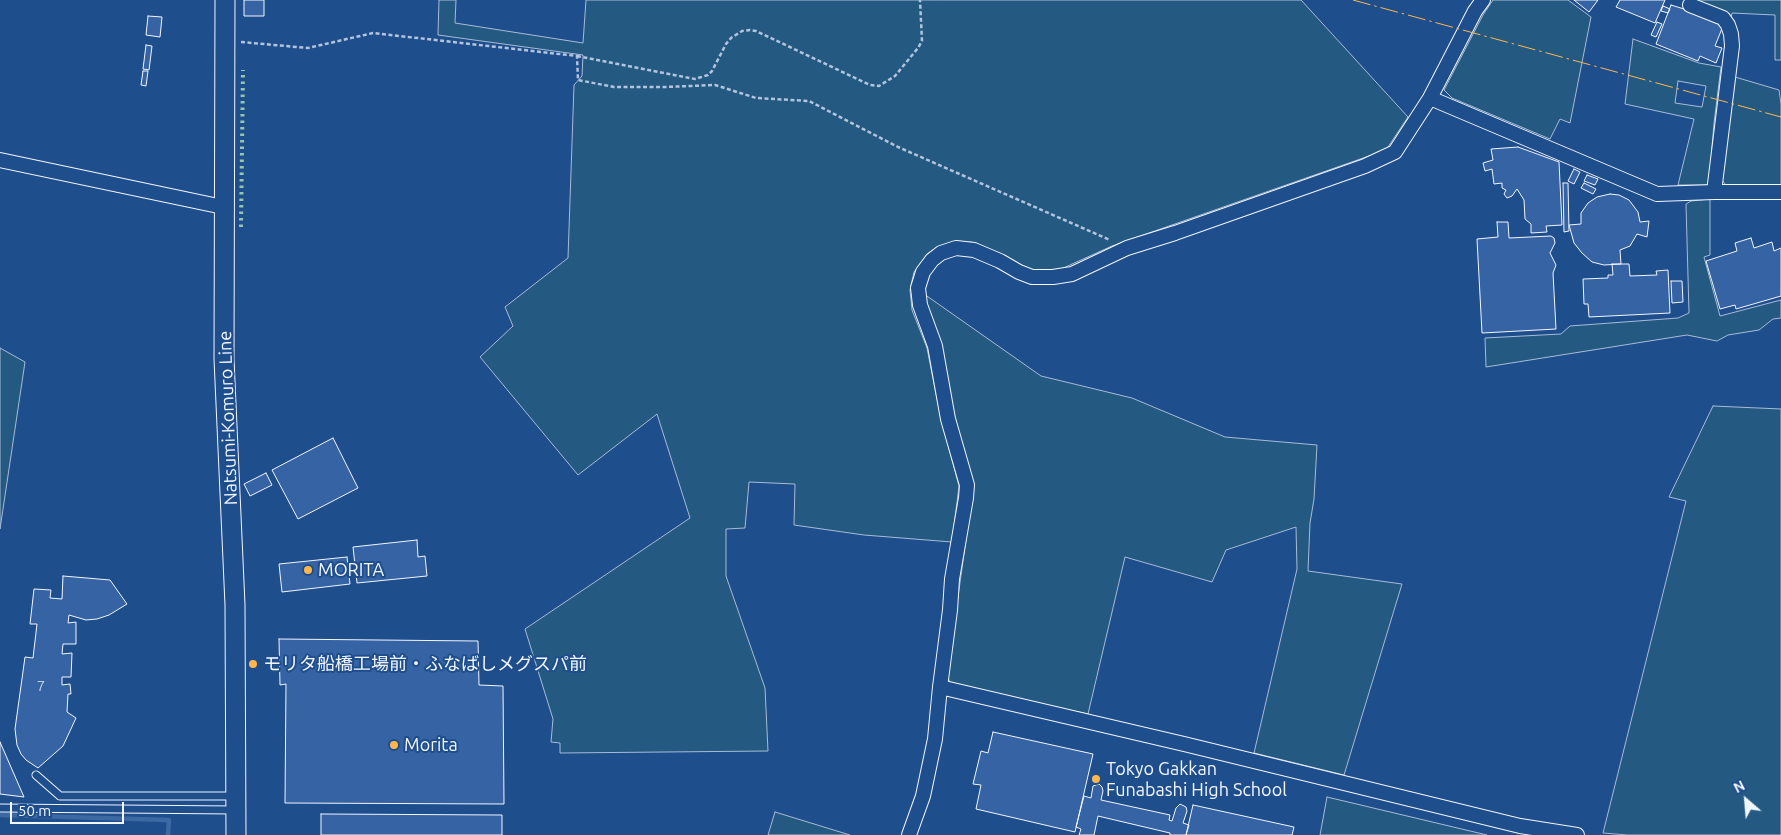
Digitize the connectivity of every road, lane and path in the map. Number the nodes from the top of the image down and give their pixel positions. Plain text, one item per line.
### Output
1 (225, 0) edge
2 (920, 0) edge
3 (1483, 0) edge
4 (1690, 5) dead end
5 (224, 42) junction
6 (577, 56) junction
7 (1430, 98) junction
8 (0, 160) edge
9 (1714, 192) junction
10 (1781, 192) edge
11 (223, 207) junction
12 (1127, 248) junction
13 (940, 688) junction
14 (36, 775) dead end
15 (236, 803) junction
16 (0, 808) edge
17 (236, 835) edge
18 (910, 835) edge
19 (1577, 835) edge

1 - 5 main road, Natsumi-Komuro Line
2 - 6 path
3 - 7 street
4 - 9 street
5 - 6 path
5 - 11 main road, Natsumi-Komuro Line
6 - 12 path
7 - 9 street
7 - 12 street
8 - 11 street
9 - 10 street
11 - 15 main road, Natsumi-Komuro Line
12 - 13 street
13 - 18 street
13 - 19 street
14 - 15 lane
15 - 16 lane
15 - 17 main road, Natsumi-Komuro Line

